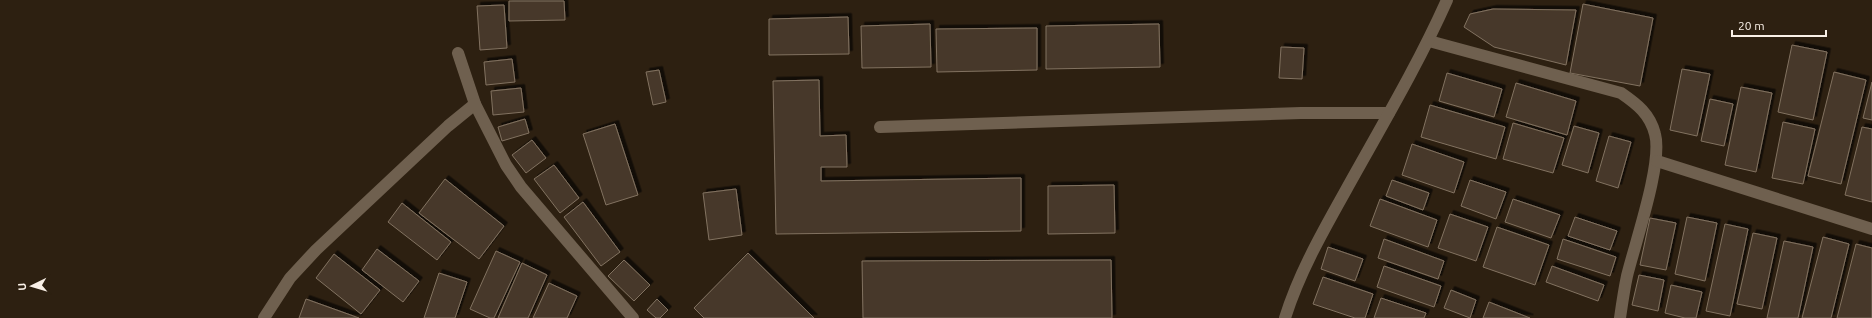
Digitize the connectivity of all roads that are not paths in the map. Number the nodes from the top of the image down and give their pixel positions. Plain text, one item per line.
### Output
1 (1447, 0) edge
2 (1429, 41) junction
3 (458, 53) dead end
4 (472, 106) junction
5 (1389, 113) junction
6 (880, 127) dead end
7 (1657, 161) junction
8 (1872, 229) edge
9 (264, 318) edge
10 (633, 318) edge
11 (1285, 318) edge
12 (1620, 318) edge

1 - 2 street
2 - 5 street
2 - 7 street
3 - 4 street
4 - 9 street
4 - 10 street
5 - 6 street
5 - 11 street
7 - 8 street
7 - 12 street

